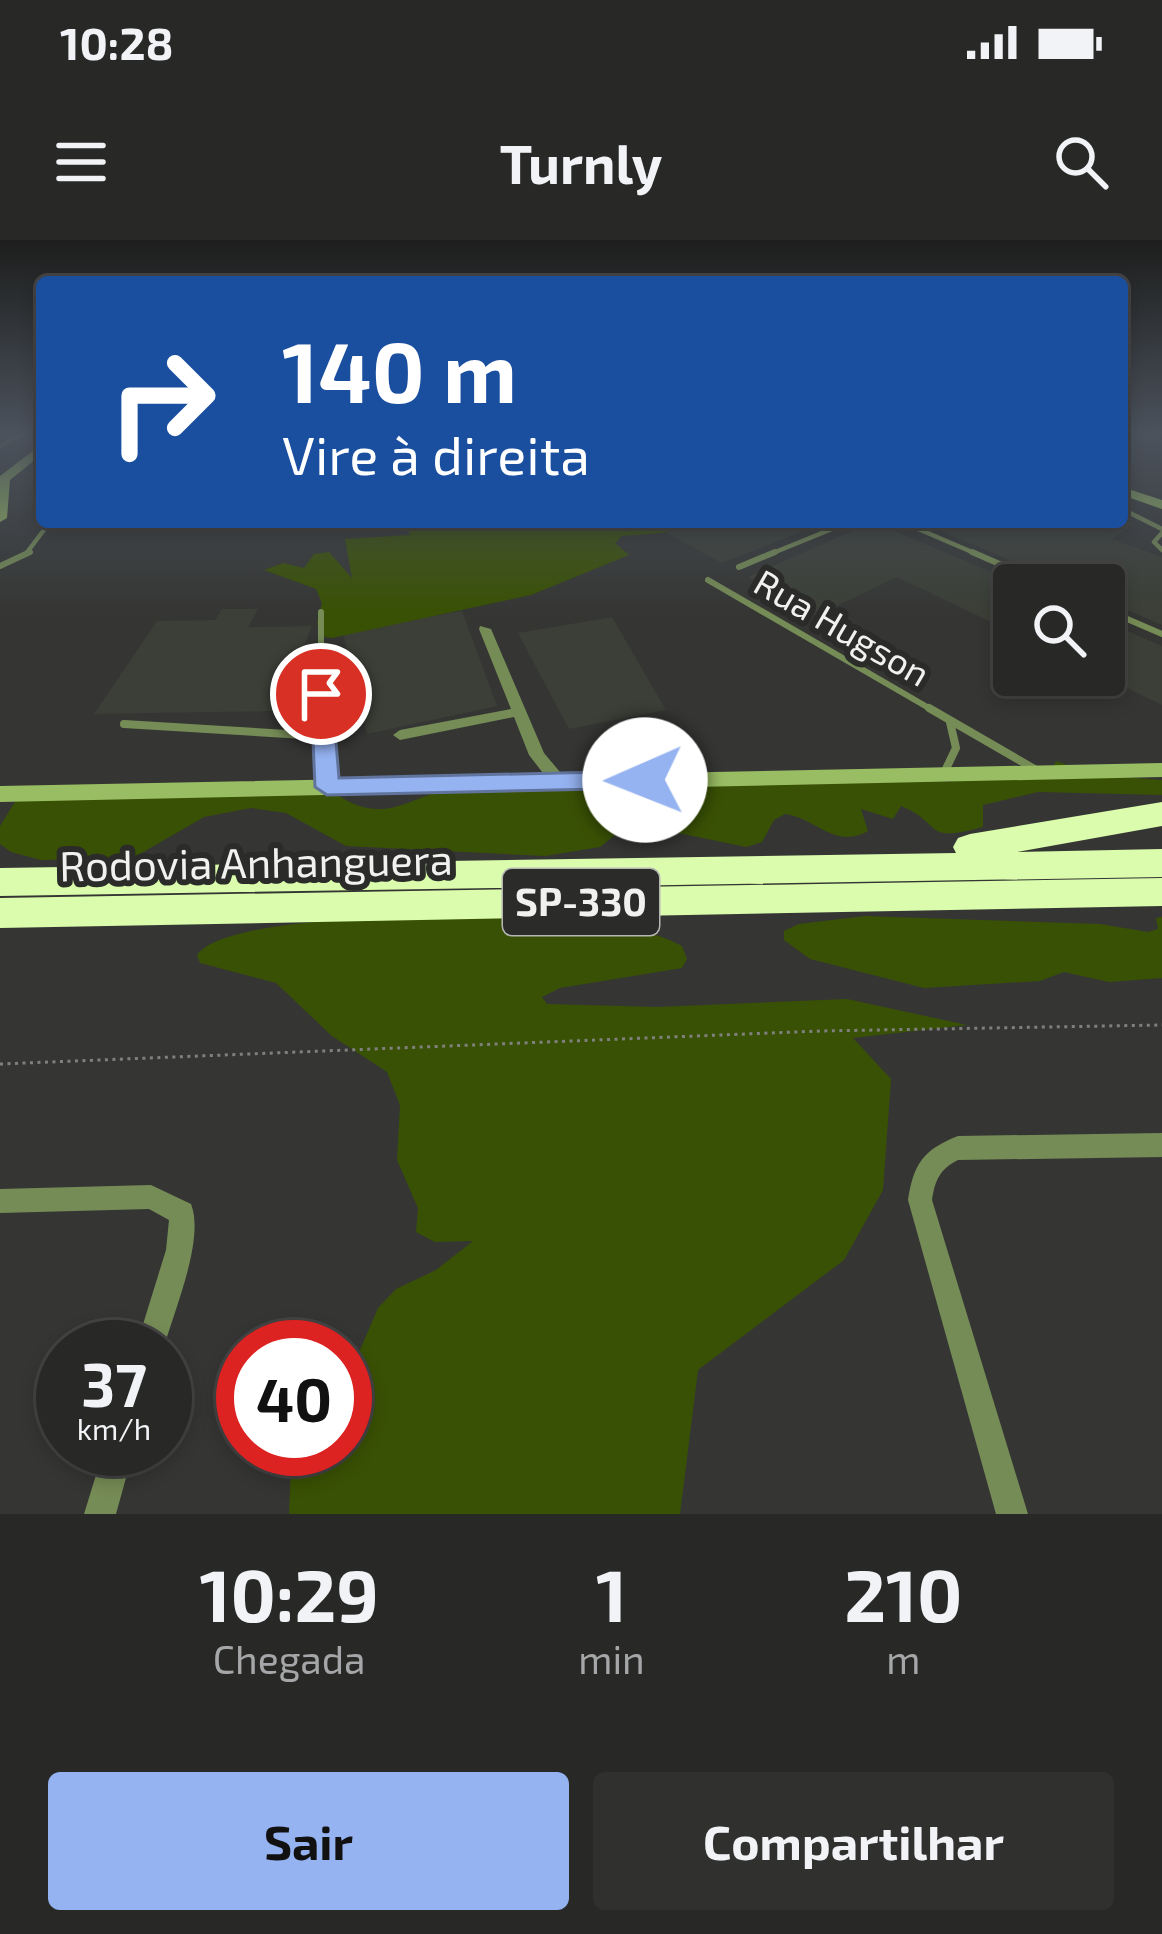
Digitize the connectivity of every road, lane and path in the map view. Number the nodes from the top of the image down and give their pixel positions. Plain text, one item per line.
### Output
1 (1128, 512) edge
2 (46, 528) edge
3 (834, 528) edge
4 (916, 528) edge
5 (1162, 531) edge
6 (1162, 550) edge
7 (999, 564) edge
8 (0, 566) edge
9 (739, 567) dead end
10 (708, 580) dead end
11 (321, 612) dead end
12 (1125, 618) edge
13 (485, 629) dead end
14 (1162, 634) edge
15 (519, 712) junction
16 (950, 722) junction
17 (124, 724) dead end
18 (400, 735) dead end
19 (322, 736) junction
20 (1162, 770) edge
21 (1038, 771) junction
22 (944, 773) junction
23 (559, 782) junction
24 (327, 787) junction
25 (0, 794) edge
26 (1162, 814) edge
27 (1162, 863) edge
28 (916, 869) junction
29 (0, 882) edge
30 (1162, 892) edge
31 (0, 913) edge
32 (1162, 1024) edge
33 (0, 1064) edge
34 (1162, 1145) edge
35 (0, 1201) edge
36 (158, 1320) edge
37 (111, 1476) edge
38 (100, 1514) edge
39 (1012, 1514) edge

1 - 5 lane
2 - 8 lane
3 - 9 lane
4 - 7 lane
5 - 6 lane
10 - 16 lane, Rua Hugson
11 - 19 lane
12 - 14 lane
13 - 15 street
15 - 18 street
15 - 23 street
16 - 21 lane, Rua Hugson
16 - 22 lane, Rua Hugson
17 - 19 lane
19 - 24 lane
20 - 21 street
21 - 22 street
22 - 23 street
23 - 24 street
24 - 25 street
26 - 28 highway
27 - 28 highway, Rodovia Anhanguera / SP-330
28 - 29 highway, Rodovia Anhanguera / SP-330
30 - 31 highway, Rodovia Anhanguera / SP-330
32 - 33 path
34 - 39 street
35 - 36 street
37 - 38 street

